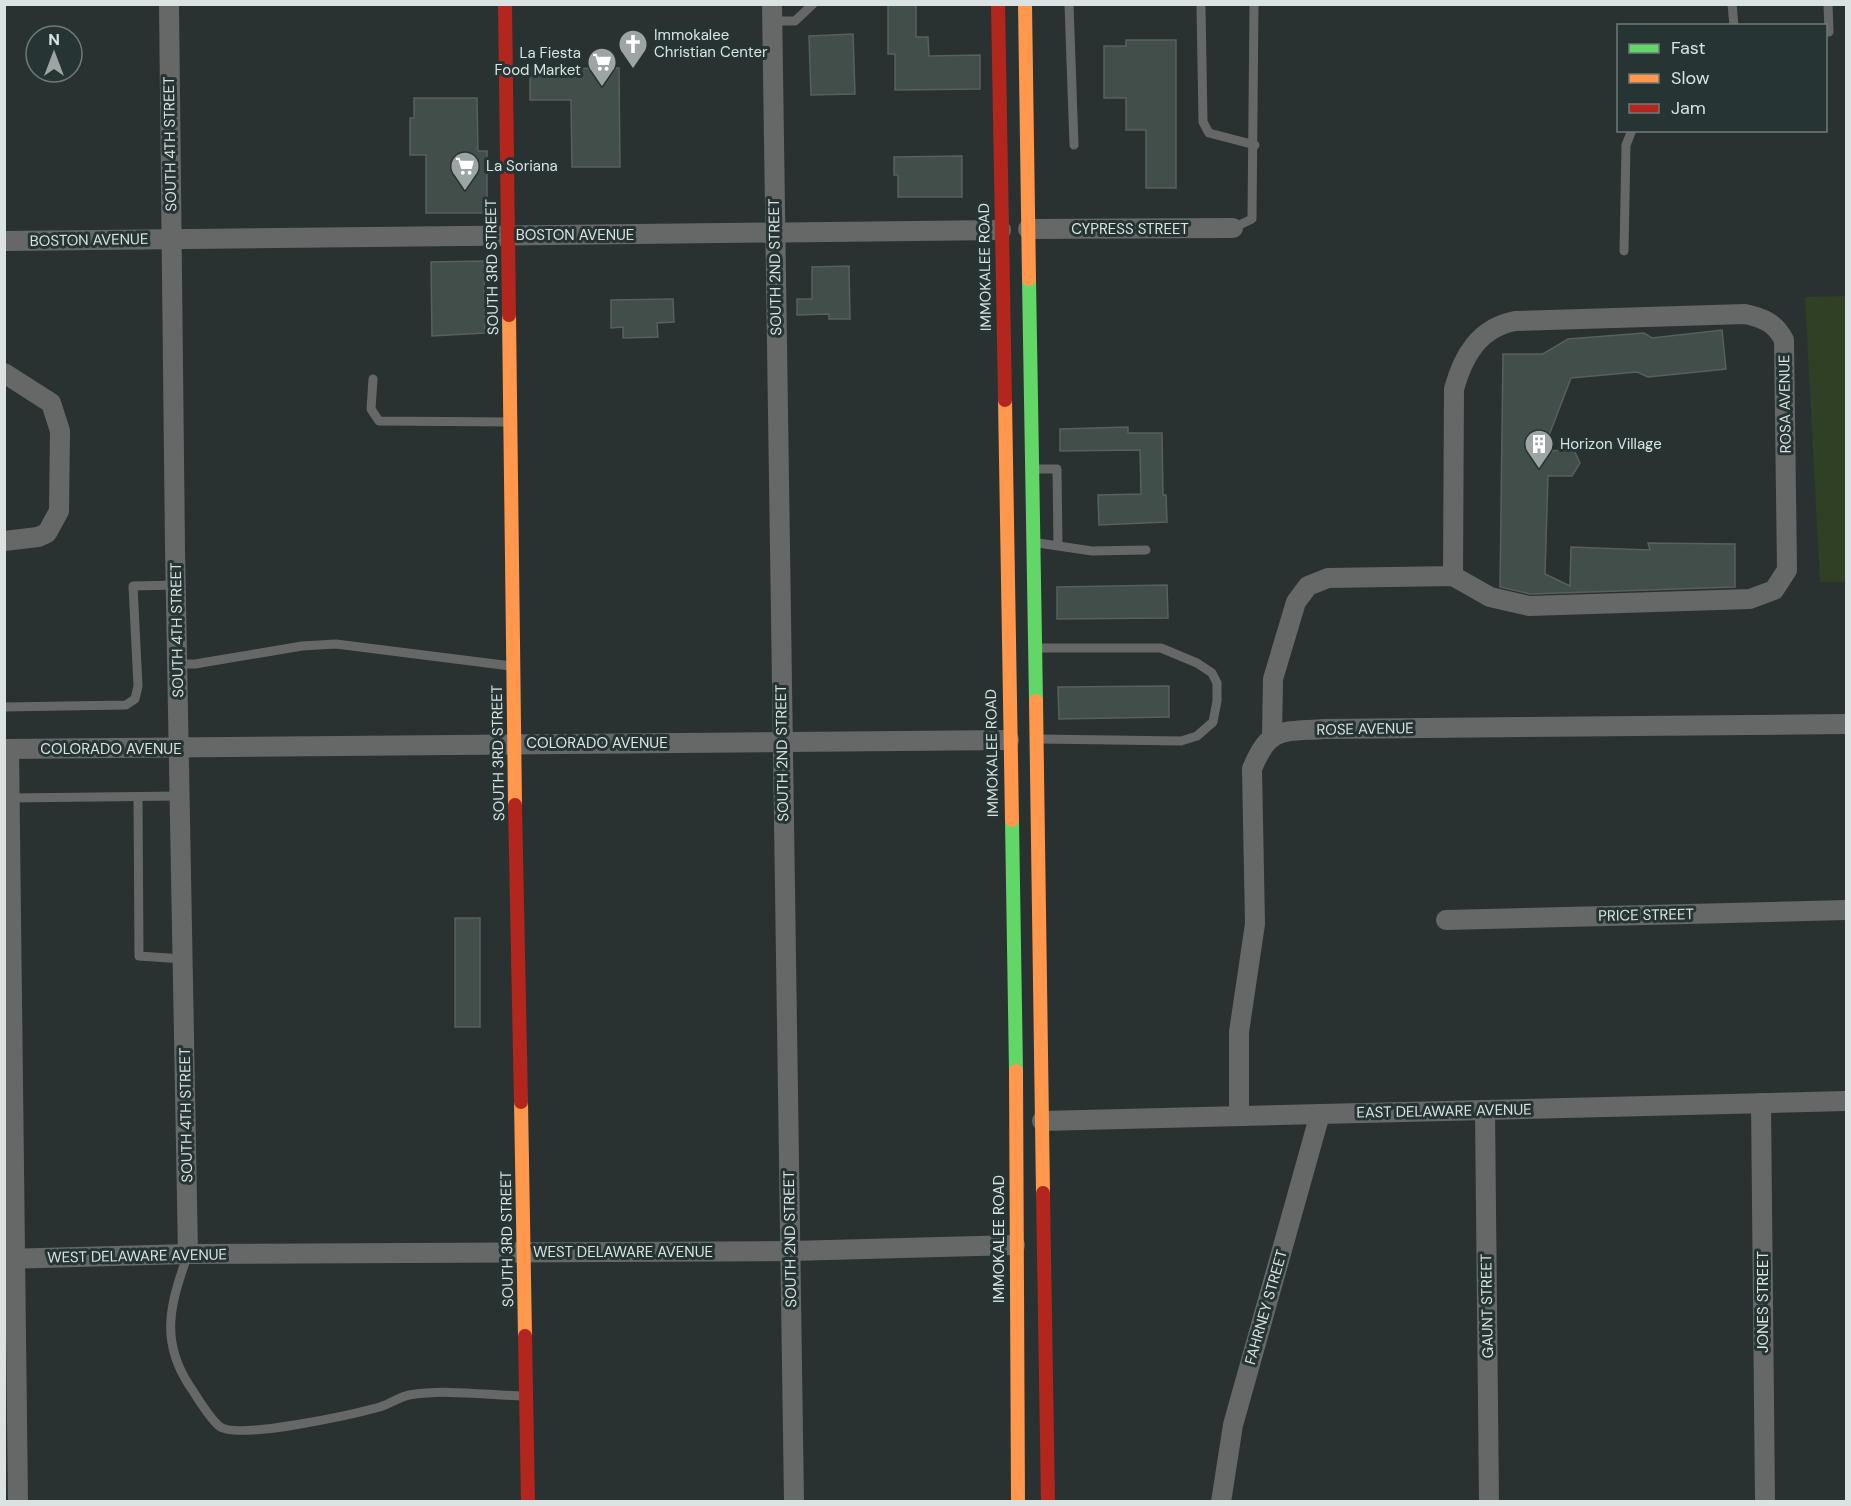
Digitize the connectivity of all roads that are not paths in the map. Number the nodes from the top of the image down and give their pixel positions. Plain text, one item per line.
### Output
1 (169, 4) edge
2 (505, 4) edge
3 (813, 4) edge
4 (998, 4) edge
5 (1025, 4) edge
6 (1069, 4) edge
7 (1254, 4) edge
8 (1732, 4) edge
9 (1828, 4) edge
10 (1201, 7) dead end
11 (772, 13) edge
12 (1734, 24) edge
13 (1827, 32) edge
14 (1631, 132) edge
15 (1074, 146) dead end
16 (1255, 146) junction
17 (1233, 228) joint
18 (1028, 229) junction
19 (1001, 230) junction
20 (774, 233) junction
21 (508, 236) junction
22 (171, 239) junction
23 (4, 241) edge
24 (1624, 251) dead end
25 (4, 373) edge
26 (373, 380) dead end
27 (511, 422) junction
28 (1031, 469) junction
29 (4, 541) edge
30 (1033, 542) junction
31 (1058, 545) junction
32 (1146, 550) dead end
33 (1453, 576) junction
34 (176, 585) junction
35 (1035, 648) junction
36 (177, 664) junction
37 (514, 666) junction
38 (4, 707) edge
39 (1846, 724) edge
40 (1272, 736) junction
41 (1009, 740) junction
42 (1036, 740) junction
43 (783, 742) junction
44 (514, 744) junction
45 (179, 748) junction
46 (7, 749) edge
47 (180, 796) junction
48 (138, 797) junction
49 (10, 798) junction
50 (1846, 910) edge
51 (1446, 920) dead end
52 (183, 959) junction
53 (1846, 1101) edge
54 (1761, 1103) junction
55 (1485, 1110) junction
56 (1320, 1114) junction
57 (1239, 1115) junction
58 (1017, 1120) junction
59 (1042, 1120) junction
60 (1015, 1245) junction
61 (1044, 1245) junction
62 (790, 1251) junction
63 (524, 1252) junction
64 (188, 1254) junction
65 (10, 1259) edge
66 (526, 1396) junction
67 (18, 1502) edge
68 (528, 1502) edge
69 (794, 1502) edge
70 (1018, 1502) edge
71 (1048, 1502) edge
72 (1221, 1502) edge
73 (1489, 1502) edge
74 (1765, 1502) edge

1 - 22 street, SOUTH 4TH STREET
2 - 21 main road, SOUTH 3RD STREET
3 - 11 lane
4 - 19 main road, IMMOKALEE ROAD
5 - 18 main road
6 - 15 lane
7 - 16 lane
8 - 12 lane
9 - 13 lane
10 - 16 lane
11 - 20 street, SOUTH 2ND STREET
14 - 24 lane
16 - 17 lane
17 - 18 street, CYPRESS STREET
18 - 19 main road
18 - 28 main road
19 - 20 street, BOSTON AVENUE
19 - 41 main road, IMMOKALEE ROAD
20 - 21 street, BOSTON AVENUE
20 - 43 street, SOUTH 2ND STREET
21 - 22 street, BOSTON AVENUE
21 - 27 main road, SOUTH 3RD STREET
22 - 23 street, BOSTON AVENUE
22 - 34 street, SOUTH 4TH STREET
25 - 29 street
26 - 27 lane
27 - 37 main road, SOUTH 3RD STREET
28 - 30 main road
28 - 31 lane
30 - 31 lane
30 - 35 main road
31 - 32 lane
33 - 33 street, ROSA AVENUE
33 - 40 street
34 - 36 street, SOUTH 4TH STREET
34 - 38 lane
35 - 42 main road
35 - 42 lane
36 - 37 lane
36 - 45 street, SOUTH 4TH STREET
37 - 44 main road, SOUTH 3RD STREET
39 - 40 street, ROSE AVENUE
40 - 57 street
41 - 42 main road
41 - 43 street, COLORADO AVENUE
41 - 58 main road, IMMOKALEE ROAD
42 - 59 main road
43 - 44 street, COLORADO AVENUE
43 - 62 street, SOUTH 2ND STREET
44 - 45 street, COLORADO AVENUE
44 - 63 main road, SOUTH 3RD STREET
45 - 46 street, COLORADO AVENUE
45 - 47 street, SOUTH 4TH STREET
46 - 49 street
47 - 48 lane
47 - 52 street, SOUTH 4TH STREET
48 - 49 lane
48 - 52 lane
49 - 65 street
50 - 51 street, PRICE STREET
52 - 64 street, SOUTH 4TH STREET
53 - 54 street, EAST DELAWARE AVENUE
54 - 55 street, EAST DELAWARE AVENUE
54 - 74 street, JONES STREET
55 - 56 street, EAST DELAWARE AVENUE
55 - 73 street, GAUNT STREET
56 - 57 street, EAST DELAWARE AVENUE
56 - 72 street, FAHRNEY STREET
57 - 59 street, EAST DELAWARE AVENUE
58 - 59 main road
58 - 60 main road, IMMOKALEE ROAD
59 - 61 main road
60 - 61 main road
60 - 62 street, WEST DELAWARE AVENUE
60 - 70 main road, IMMOKALEE ROAD
61 - 71 main road
62 - 63 street, WEST DELAWARE AVENUE
62 - 69 street, SOUTH 2ND STREET
63 - 64 street, WEST DELAWARE AVENUE
63 - 66 main road, SOUTH 3RD STREET
64 - 65 street, WEST DELAWARE AVENUE
64 - 66 lane
65 - 67 street
66 - 68 main road, SOUTH 3RD STREET

